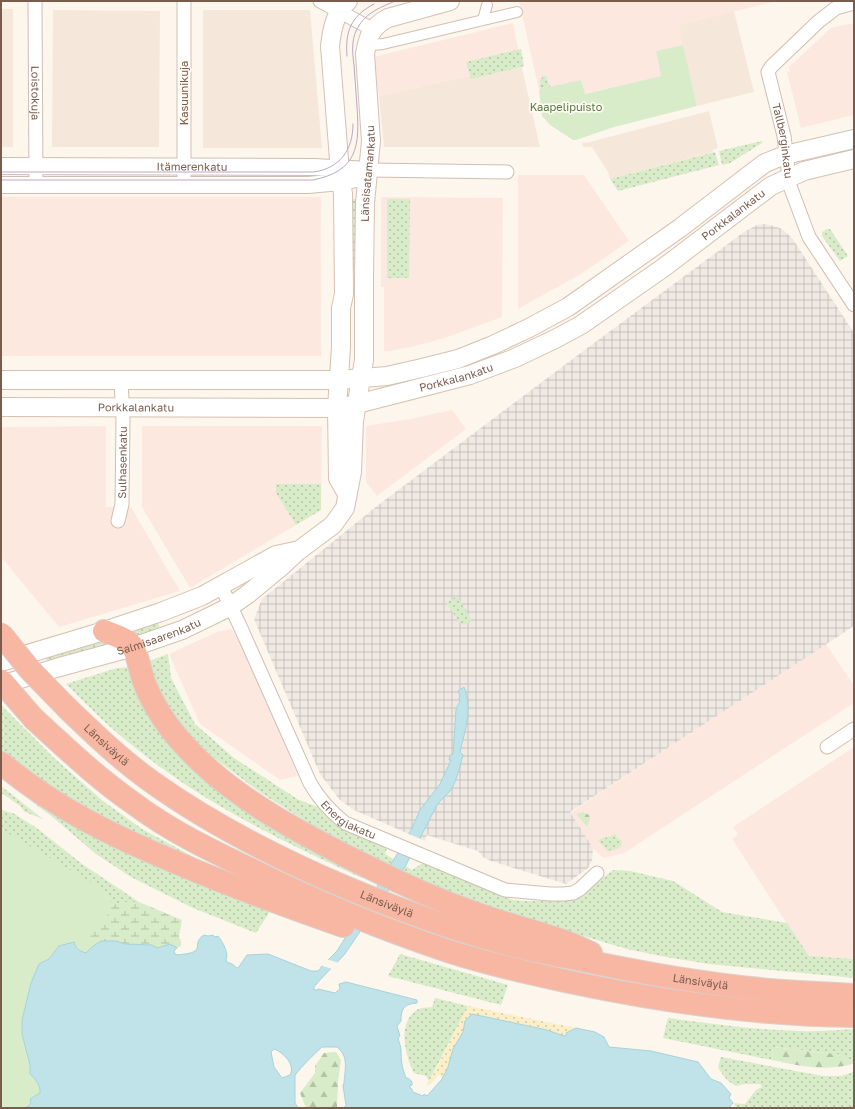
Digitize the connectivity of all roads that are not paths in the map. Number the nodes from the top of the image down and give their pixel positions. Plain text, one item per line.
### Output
1 (35, 1) edge
2 (184, 1) edge
3 (320, 1) edge
4 (450, 1) edge
5 (854, 3) edge
6 (487, 5) dead end
7 (343, 6) edge
8 (517, 12) dead end
9 (483, 20) junction
10 (372, 37) junction
11 (854, 139) edge
12 (786, 155) junction
13 (854, 159) edge
14 (1, 166) edge
15 (36, 166) junction
16 (184, 167) junction
17 (507, 172) dead end
18 (373, 173) junction
19 (341, 175) junction
20 (788, 178) junction
21 (179, 184) junction
22 (1, 185) edge
23 (36, 185) junction
24 (854, 305) edge
25 (361, 378) junction
26 (1, 380) edge
27 (121, 380) junction
28 (339, 380) junction
29 (357, 404) junction
30 (1, 407) edge
31 (122, 407) junction
32 (336, 408) junction
33 (347, 494) junction
34 (118, 520) dead end
35 (298, 550) junction
36 (221, 586) junction
37 (230, 606) junction
38 (104, 631) junction
39 (1, 634) edge
40 (133, 648) junction
41 (1, 662) edge
42 (1, 681) edge
43 (1, 685) edge
44 (854, 729) edge
45 (827, 747) dead end
46 (1, 763) edge
47 (597, 874) dead end
48 (517, 970) junction
49 (626, 970) junction
50 (854, 995) edge
51 (854, 1016) edge

1 - 15 street, Loistokuja
2 - 16 street, Kasuunikuja
3 - 7 street
4 - 10 main road
5 - 12 street, Tallberginkatu
6 - 9 street
7 - 10 street
7 - 19 main road, Länsisatamankatu
8 - 9 street
9 - 10 street
10 - 18 main road, Länsisatamankatu
11 - 12 main road, Porkkalankatu
12 - 20 street, Tallberginkatu
12 - 25 main road, Porkkalankatu
13 - 20 main road, Porkkalankatu
14 - 15 street, Itämerenkatu
15 - 16 street, Itämerenkatu
15 - 23 street, Loistokuja
16 - 19 street, Itämerenkatu
16 - 21 street, Kasuunikuja
17 - 18 street, Itämerenkatu
18 - 19 street, Itämerenkatu
18 - 25 main road, Länsisatamankatu
19 - 21 street, Itämerenkatu
19 - 28 main road, Länsisatamankatu
20 - 24 street, Tallberginkatu
20 - 29 main road, Porkkalankatu
21 - 23 street, Itämerenkatu
22 - 23 street, Itämerenkatu
25 - 28 main road, Porkkalankatu
25 - 29 main road, Länsisatamankatu
26 - 27 main road, Porkkalankatu
27 - 28 main road, Porkkalankatu
27 - 31 street, Sulhasenkatu
28 - 32 main road, Länsisatamankatu
29 - 32 main road, Porkkalankatu
29 - 33 main road, Salmisaarenkatu
30 - 31 main road, Porkkalankatu
31 - 32 main road, Porkkalankatu
31 - 34 street, Sulhasenkatu
32 - 33 main road
33 - 35 main road, Salmisaarenkatu
35 - 36 main road, Salmisaarenkatu
35 - 37 main road, Salmisaarenkatu
36 - 37 street, Energiakatu
36 - 38 main road, Salmisaarenkatu
37 - 40 main road, Salmisaarenkatu
37 - 47 street, Energiakatu
38 - 40 highway
38 - 41 main road, Salmisaarenkatu
39 - 49 highway, Länsiväylä, bridge
40 - 43 main road, Salmisaarenkatu
40 - 49 highway
42 - 48 highway, bridge
44 - 45 street
46 - 48 highway
48 - 51 highway
49 - 50 highway, Länsiväylä

